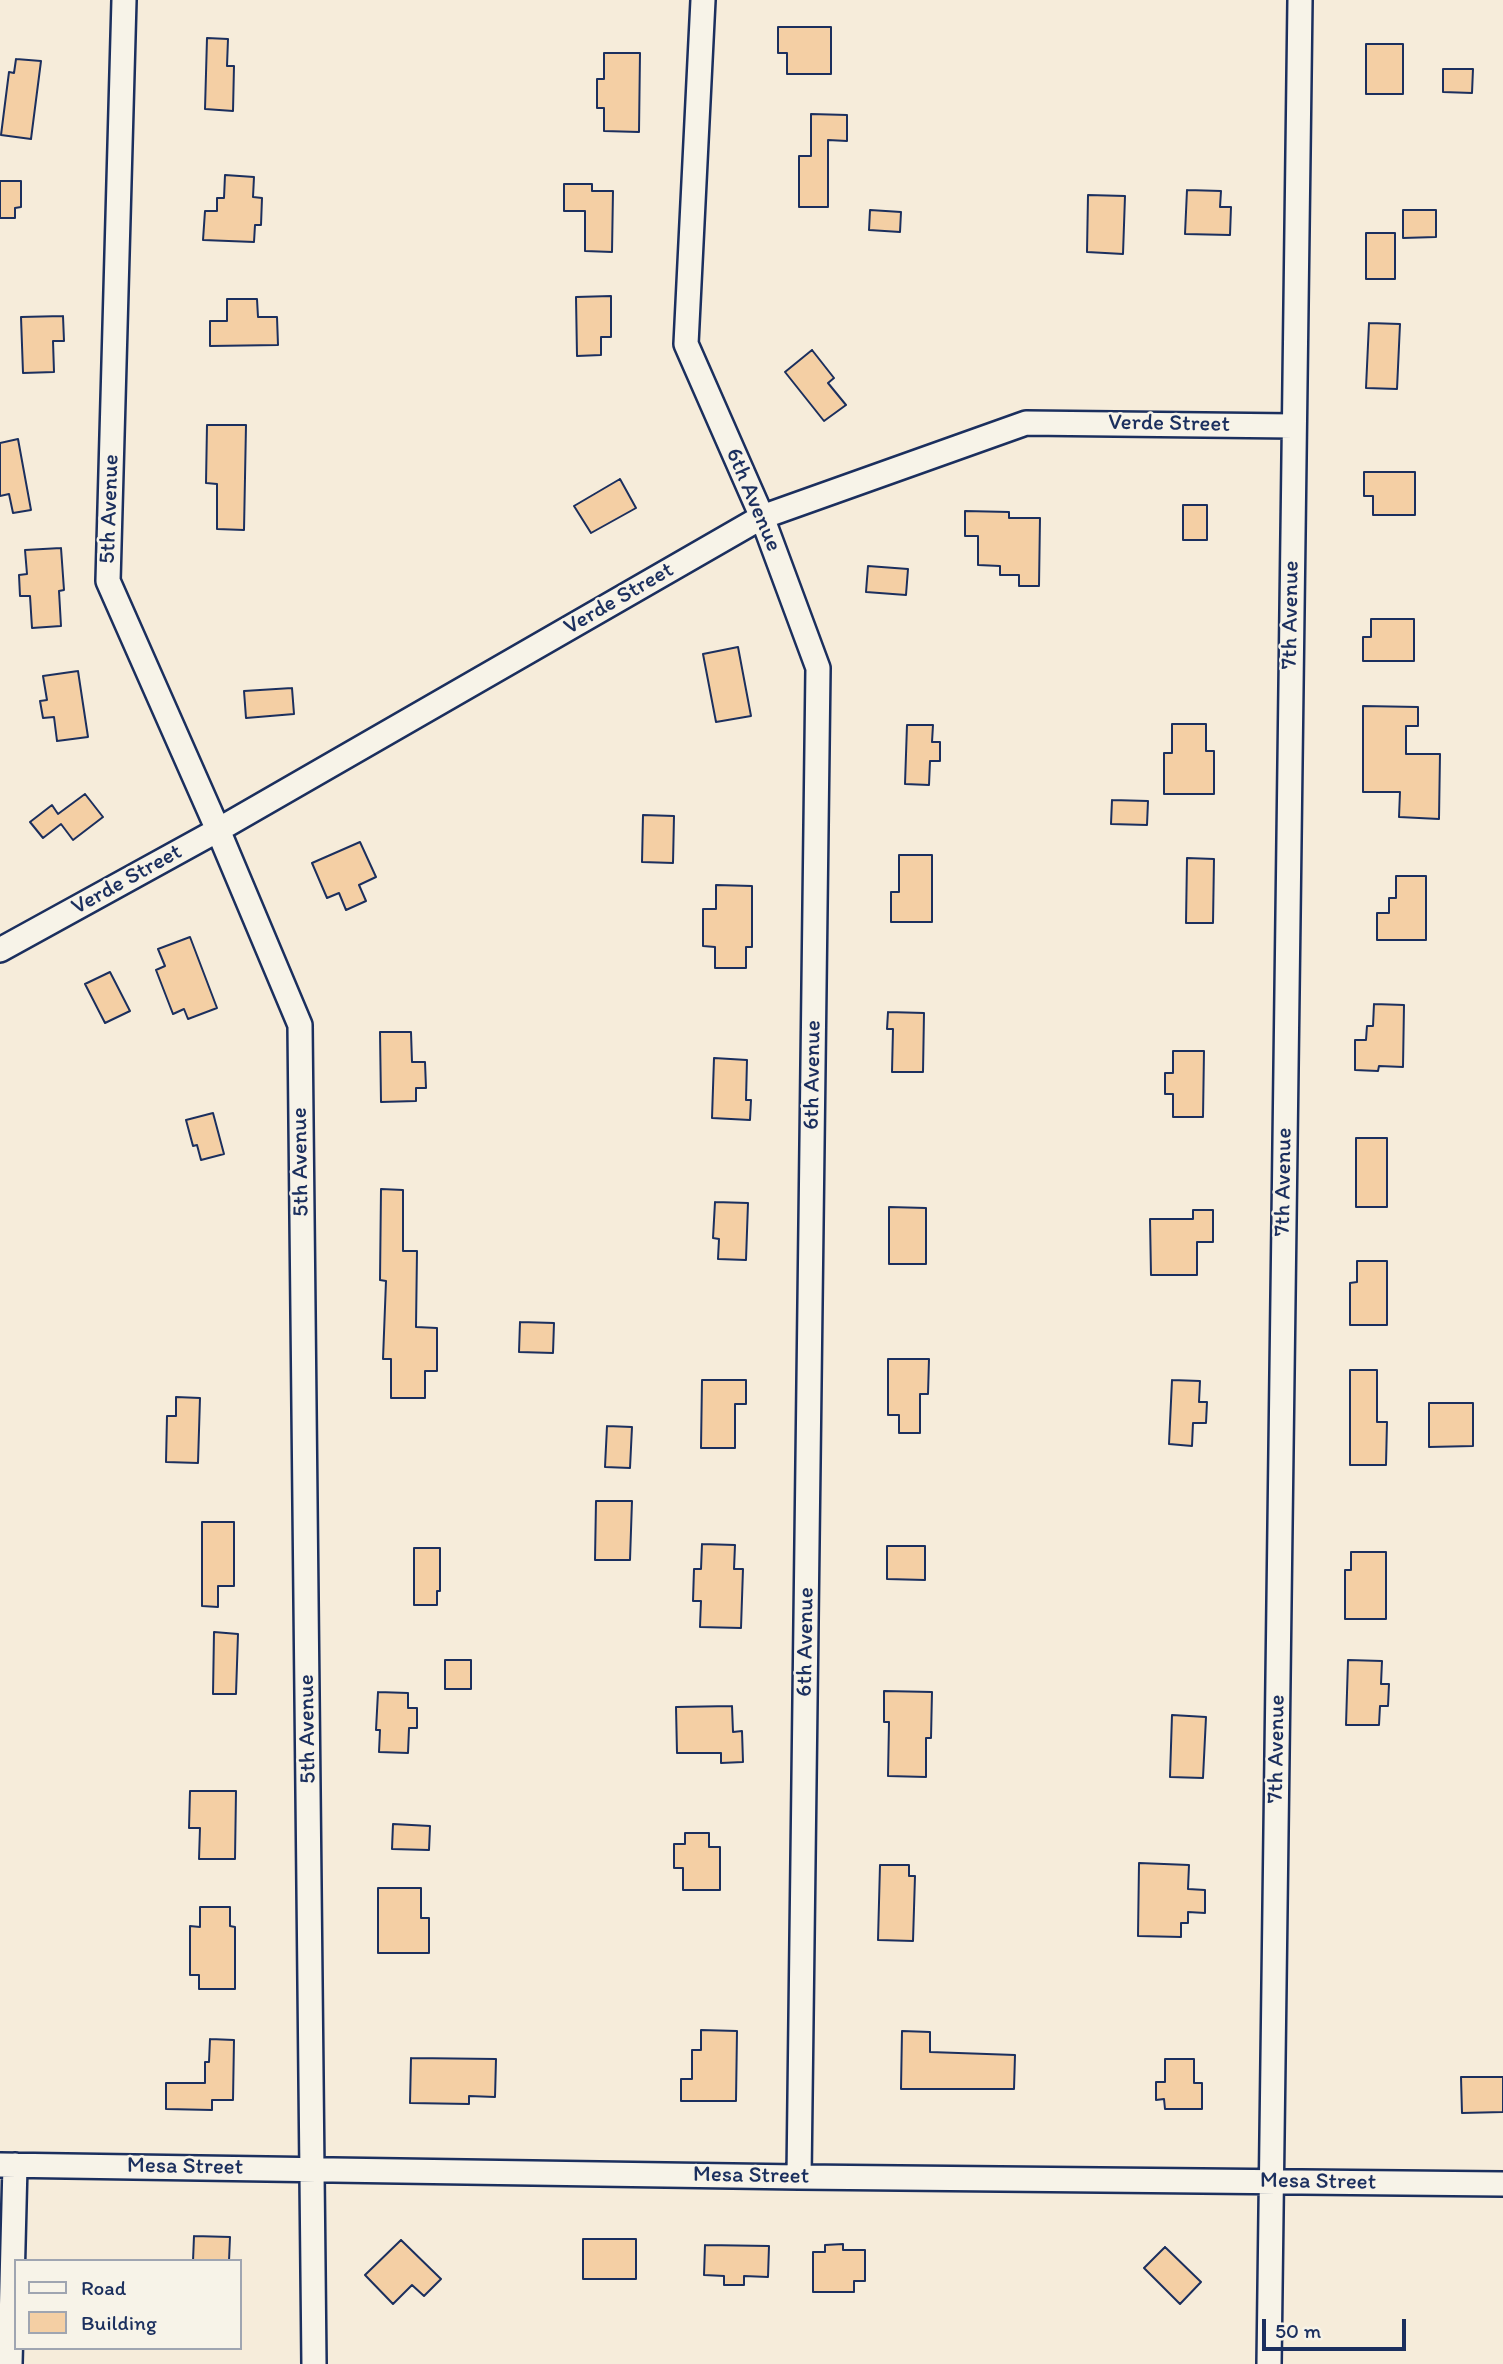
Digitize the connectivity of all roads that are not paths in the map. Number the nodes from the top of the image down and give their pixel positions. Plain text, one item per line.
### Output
1 (124, 0) edge
2 (703, 0) edge
3 (1300, 0) edge
4 (1293, 426) junction
5 (762, 517) junction
6 (218, 830) junction
7 (0, 950) edge
8 (8, 2165) edge
9 (313, 2168) junction
10 (799, 2177) junction
11 (1270, 2182) junction
12 (1503, 2184) edge
13 (10, 2364) edge
14 (314, 2364) edge
15 (1269, 2364) edge

1 - 6 street, 5th Avenue
2 - 5 street, 6th Avenue
3 - 4 street, 7th Avenue
4 - 5 street, Verde Street
4 - 11 street, 7th Avenue
5 - 6 street, Verde Street
5 - 10 street, 6th Avenue
6 - 7 street, Verde Street
6 - 9 street, 5th Avenue
8 - 9 street, Mesa Street
8 - 13 street
9 - 10 street, Mesa Street
9 - 14 street, 5th Avenue
10 - 11 street, Mesa Street
11 - 12 street, Mesa Street
11 - 15 street, 7th Avenue

